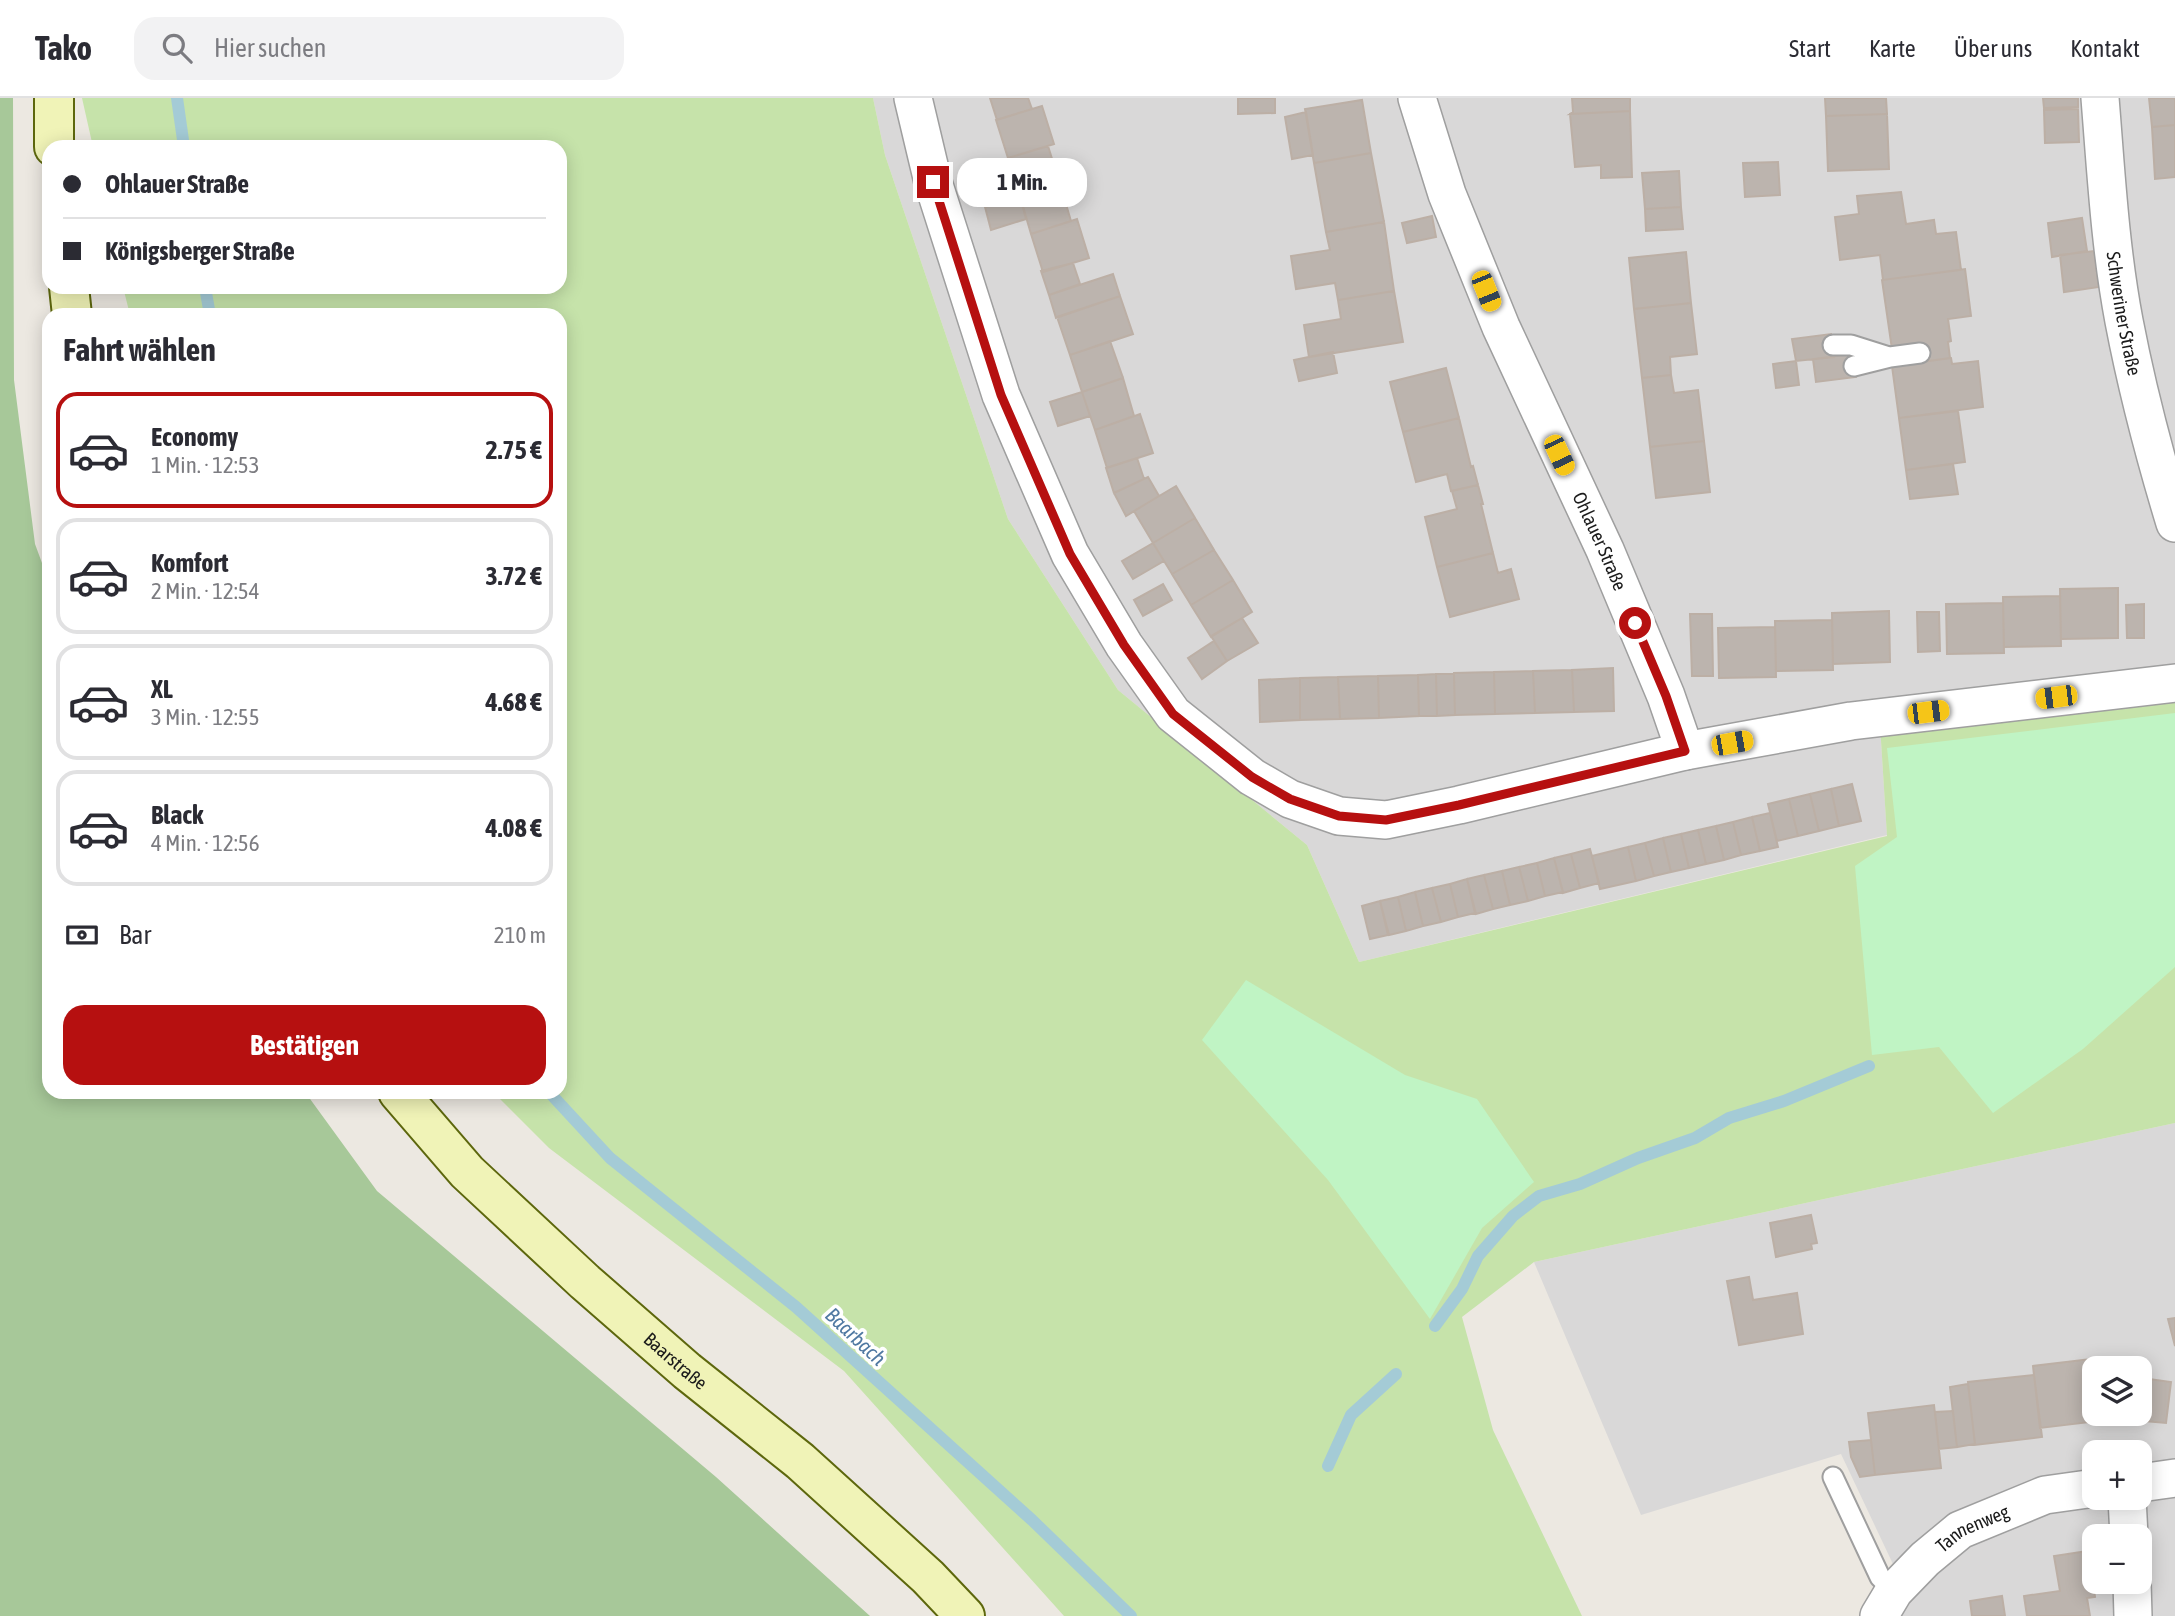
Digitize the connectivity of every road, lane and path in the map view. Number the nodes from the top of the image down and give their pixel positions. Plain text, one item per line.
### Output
1 (54, 98) edge
2 (913, 98) edge
3 (1417, 98) edge
4 (2100, 98) edge
5 (54, 140) edge
6 (1833, 345) dead end
7 (1920, 354) dead end
8 (1890, 357) junction
9 (1854, 366) dead end
10 (2175, 523) edge
11 (2175, 683) edge
12 (1685, 751) junction
13 (404, 1099) edge
14 (1833, 1477) dead end
15 (2175, 1478) edge
16 (2152, 1481) edge
17 (2082, 1490) edge
18 (2132, 1594) edge
19 (1886, 1604) edge
20 (965, 1616) edge
21 (2133, 1616) edge

1 - 5 main road
2 - 12 street
3 - 12 street, Ohlauer Straße
4 - 10 street, Schweriner Straße
6 - 8 lane
7 - 8 lane
8 - 9 lane
11 - 12 street
13 - 20 main road, Baarstraße
14 - 19 lane
15 - 16 street
17 - 19 street, Tannenweg
18 - 21 street

